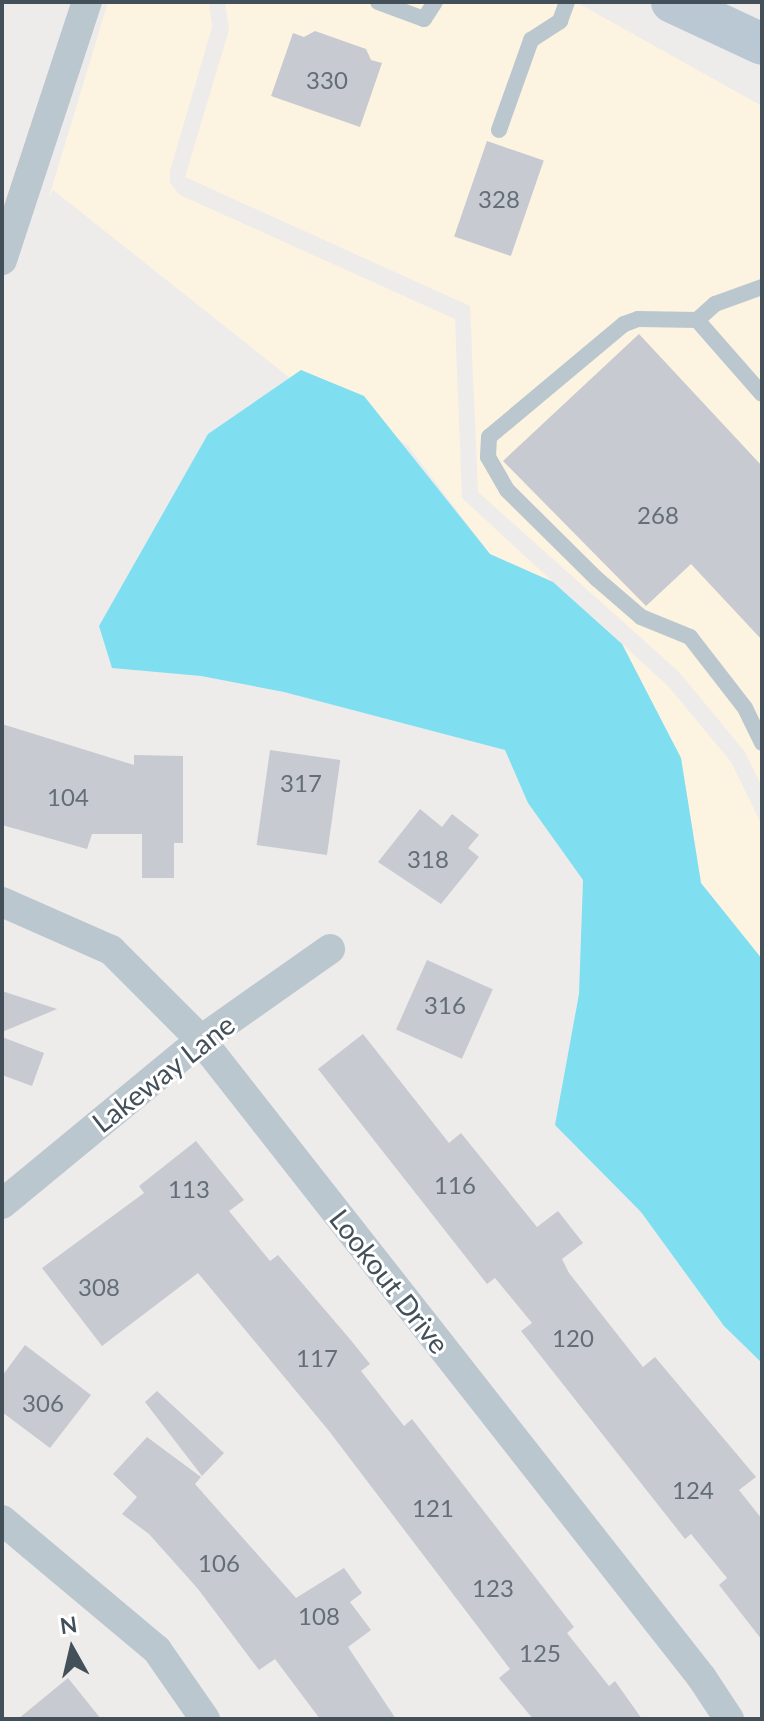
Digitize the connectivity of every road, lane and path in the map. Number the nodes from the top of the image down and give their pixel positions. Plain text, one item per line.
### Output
1 (87, 2) edge
2 (378, 2) edge
3 (435, 2) edge
4 (567, 2) edge
5 (672, 2) edge
6 (762, 44) edge
7 (499, 130) dead end
8 (2, 260) edge
9 (762, 287) edge
10 (697, 320) junction
11 (762, 394) edge
12 (762, 743) edge
13 (2, 902) edge
14 (330, 949) dead end
15 (201, 1040) junction
16 (2, 1204) edge
17 (2, 1520) edge
18 (205, 1719) edge
19 (729, 1719) edge

1 - 8 street
2 - 3 lane
4 - 7 lane
5 - 6 main road
9 - 10 lane
10 - 11 lane
10 - 12 lane
13 - 15 street, Lookout Drive
14 - 15 street, Lakeway Lane
15 - 16 street, Lakeway Lane
15 - 19 street, Lookout Drive
17 - 18 street

